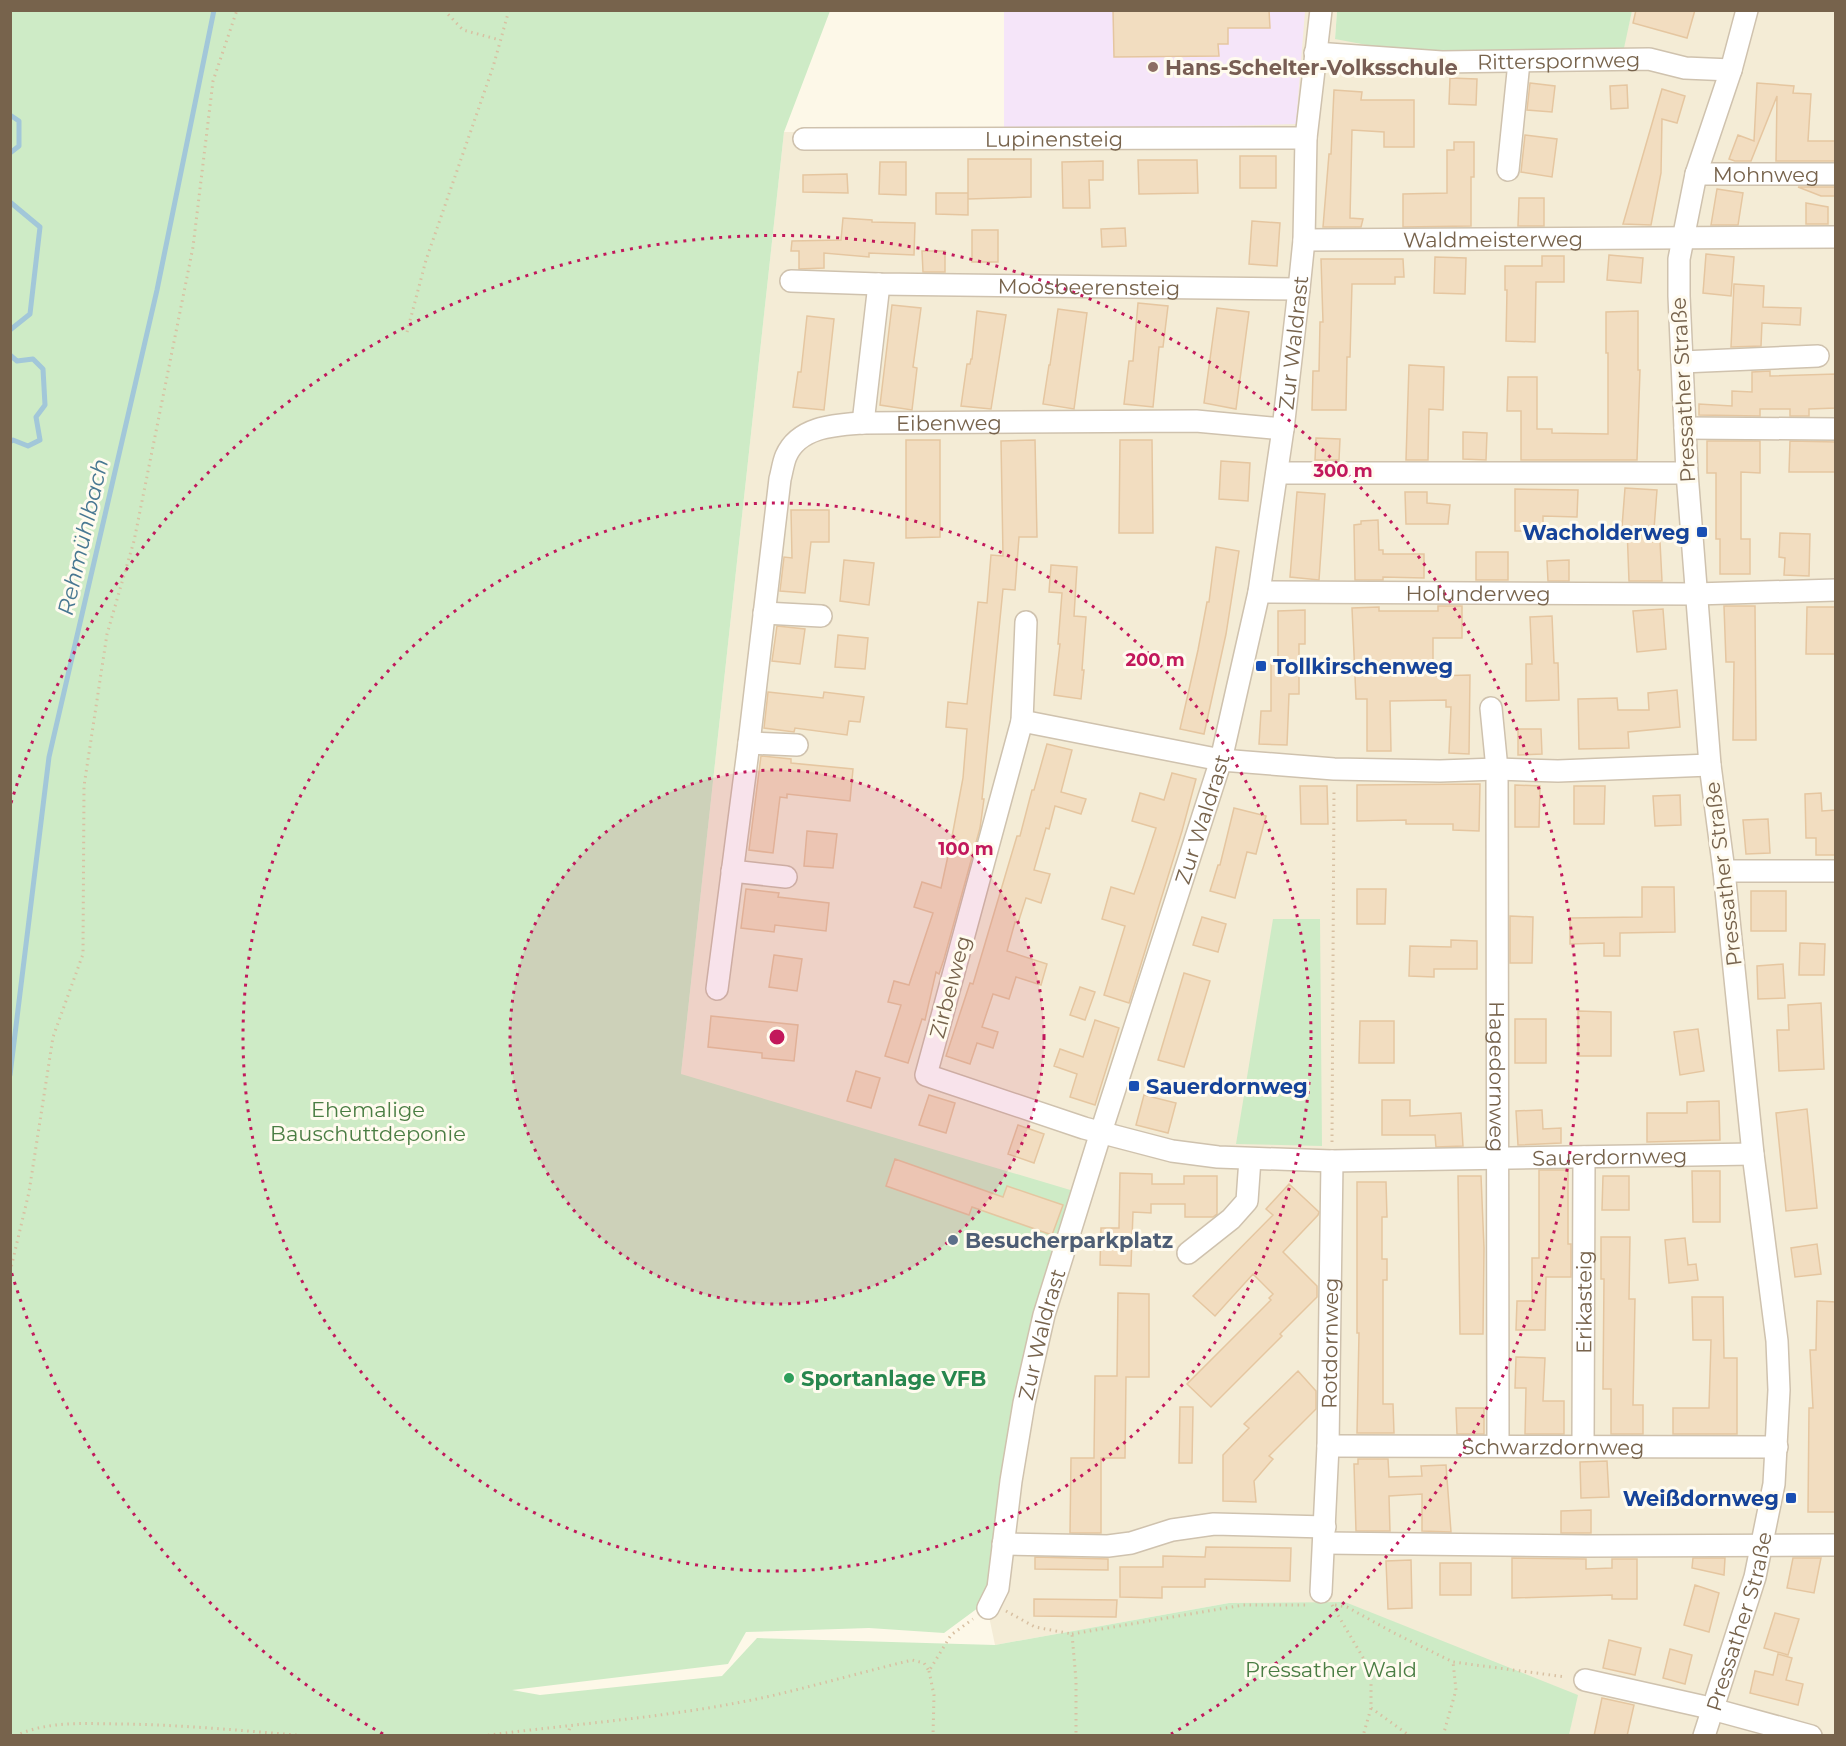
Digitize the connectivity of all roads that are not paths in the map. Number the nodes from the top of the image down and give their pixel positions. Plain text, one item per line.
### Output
1 (1321, 10) edge
2 (1748, 10) edge
3 (1315, 53) junction
4 (1519, 62) junction
5 (1731, 70) junction
6 (1306, 138) junction
7 (804, 139) dead end
8 (1508, 170) dead end
9 (1696, 174) junction
10 (1836, 174) edge
11 (1683, 237) junction
12 (1836, 237) edge
13 (1304, 240) junction
14 (790, 281) dead end
15 (879, 284) junction
16 (1299, 289) junction
17 (1818, 356) dead end
18 (1682, 362) junction
19 (863, 423) junction
20 (1685, 428) junction
21 (1283, 429) junction
22 (1836, 429) edge
23 (1277, 473) junction
24 (1687, 473) junction
25 (1836, 590) edge
26 (1259, 592) junction
27 (1695, 594) junction
28 (764, 613) junction
29 (821, 616) dead end
30 (1026, 622) dead end
31 (1491, 708) dead end
32 (1022, 721) junction
33 (749, 743) junction
34 (796, 745) dead end
35 (1221, 760) junction
36 (1710, 765) junction
37 (1497, 769) junction
38 (732, 871) junction
39 (1724, 871) junction
40 (1836, 871) edge
41 (786, 878) dead end
42 (717, 989) dead end
43 (1101, 1132) junction
44 (1753, 1154) junction
45 (1584, 1157) junction
46 (1497, 1158) junction
47 (1250, 1159) junction
48 (1332, 1161) junction
49 (1188, 1253) dead end
50 (1328, 1446) junction
51 (1498, 1446) junction
52 (1583, 1446) junction
53 (1776, 1447) junction
54 (1325, 1535) junction
55 (1003, 1544) junction
56 (1762, 1544) junction
57 (1836, 1545) edge
58 (1321, 1602) road end
59 (988, 1608) road end
60 (1585, 1680) road end
61 (1712, 1709) junction
62 (1704, 1736) edge
63 (1811, 1736) edge

1 - 3 street, Zur Waldrast
2 - 5 street, Pressather Straße
3 - 4 street, Ritterspornweg
3 - 6 street, Zur Waldrast
4 - 5 street, Ritterspornweg
4 - 8 street
5 - 9 street, Pressather Straße
6 - 7 street, Lupinensteig
6 - 13 street, Zur Waldrast
9 - 10 street, Mohnweg
9 - 11 street, Pressather Straße
11 - 12 street, Waldmeisterweg
11 - 13 street, Waldmeisterweg
11 - 18 street, Pressather Straße
13 - 16 street, Zur Waldrast
14 - 15 street, Moosbeerensteig
15 - 16 street, Moosbeerensteig
15 - 19 street
16 - 21 street, Zur Waldrast
17 - 18 street
18 - 20 street, Pressather Straße
19 - 21 street, Eibenweg
19 - 28 street, Eibenweg
20 - 22 street
20 - 24 street, Pressather Straße
21 - 23 street, Zur Waldrast
23 - 24 street
23 - 26 street, Zur Waldrast
24 - 27 street, Pressather Straße
25 - 27 street, Holunderweg
26 - 27 street, Holunderweg
26 - 35 street, Zur Waldrast
27 - 36 street, Pressather Straße
28 - 29 street
28 - 33 street, Eibenweg
30 - 32 street, Zirbelweg
31 - 37 street, Hagedornweg
32 - 35 street
32 - 43 street, Zirbelweg
33 - 34 street
33 - 38 street, Eibenweg
35 - 37 street
35 - 43 street, Zur Waldrast
36 - 37 street
36 - 39 street, Pressather Straße
37 - 46 street, Hagedornweg
38 - 41 street
38 - 42 street, Eibenweg
39 - 40 street
39 - 44 street, Pressather Straße
43 - 47 street, Sauerdornweg
43 - 55 street, Zur Waldrast
44 - 45 street, Sauerdornweg
44 - 53 street, Pressather Straße
45 - 46 street, Sauerdornweg
45 - 52 street, Erikasteig
46 - 48 street, Sauerdornweg
46 - 51 street, Hagedornweg
47 - 48 street, Sauerdornweg
47 - 49 street
48 - 50 street, Rotdornweg
50 - 51 street, Schwarzdornweg
50 - 54 street, Rotdornweg
51 - 52 street, Schwarzdornweg
52 - 53 street, Schwarzdornweg
53 - 56 street, Pressather Straße
54 - 55 street
54 - 56 street
54 - 58 street, Rotdornweg
55 - 59 street, Zur Waldrast
56 - 57 street
56 - 61 street, Pressather Straße
60 - 61 street
61 - 62 street, Pressather Straße
61 - 63 street

